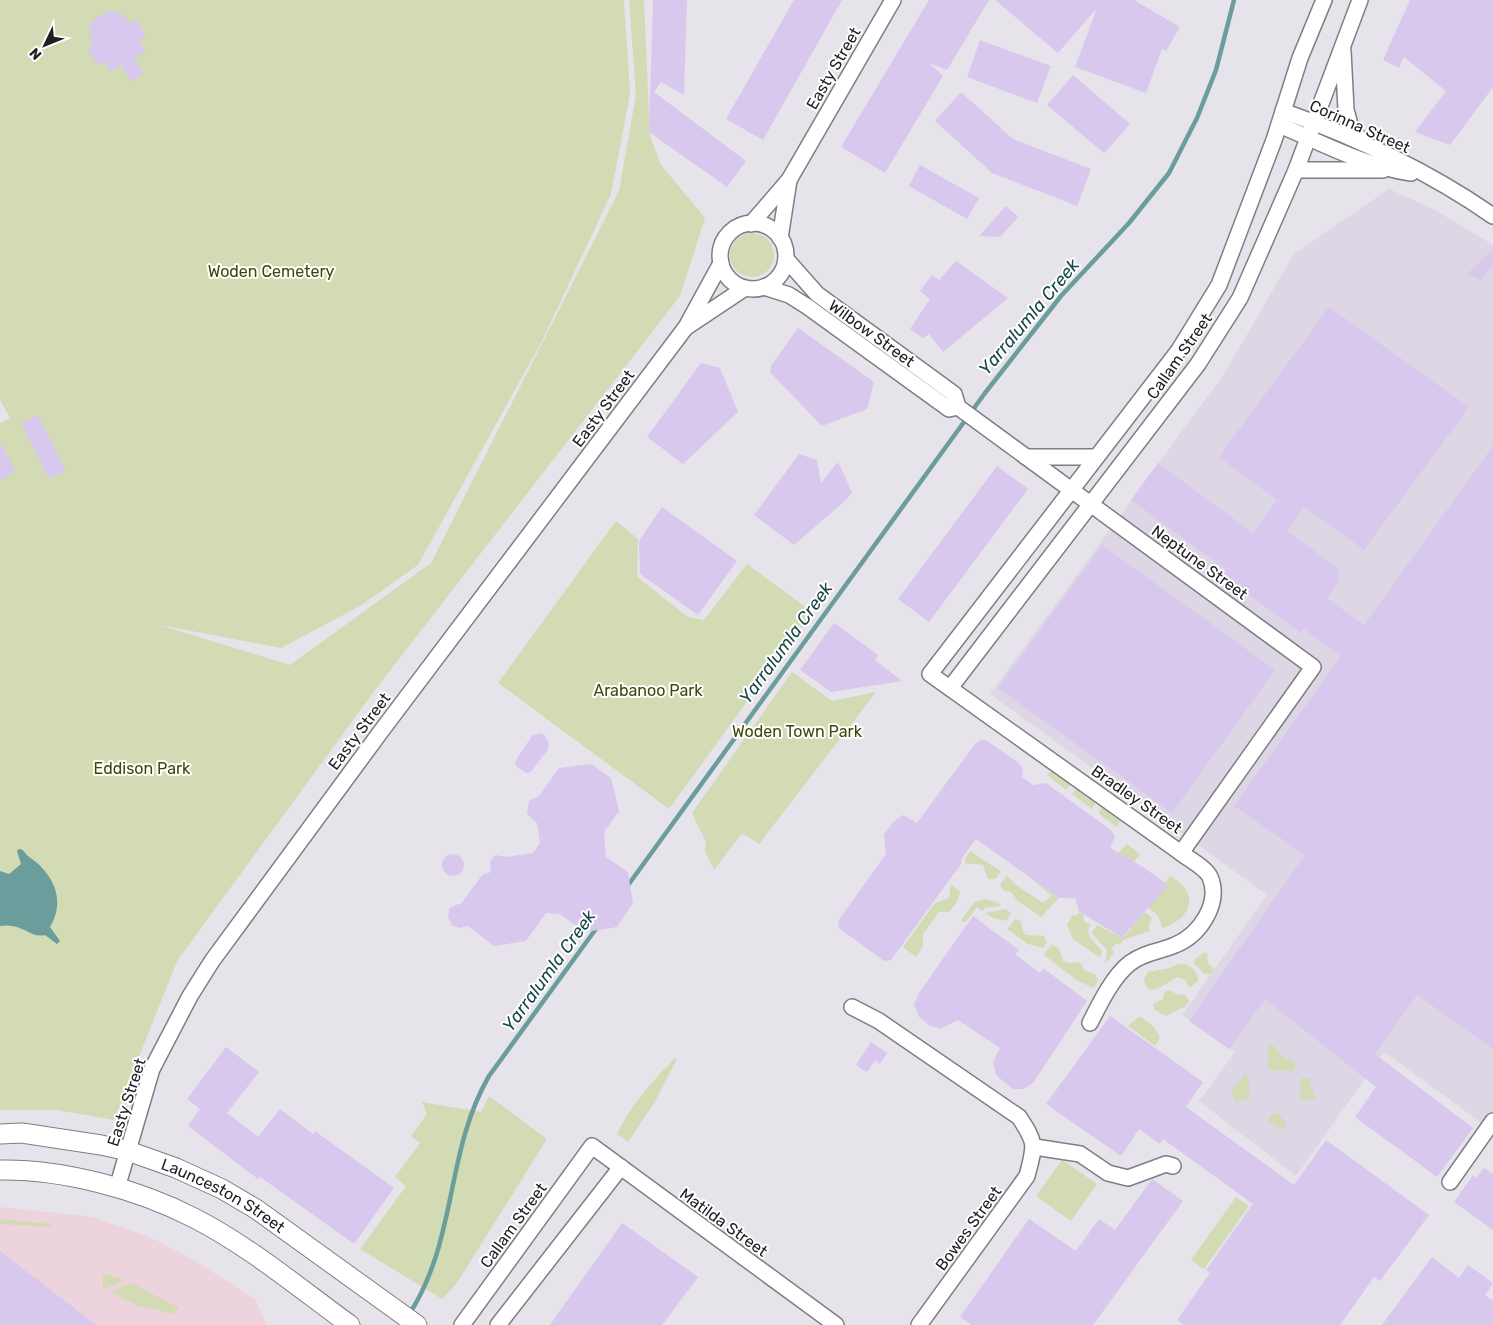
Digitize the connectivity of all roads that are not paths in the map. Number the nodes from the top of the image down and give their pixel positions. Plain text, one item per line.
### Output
1 (893, 0) edge
2 (1324, 0) edge
3 (1360, 0) edge
4 (1342, 45) junction
5 (1281, 118) junction
6 (1314, 123) junction
7 (1309, 138) junction
8 (1364, 145) junction
9 (1296, 170) junction
10 (1397, 171) junction
11 (1422, 175) junction
12 (789, 180) junction
13 (1493, 216) edge
14 (751, 224) junction
15 (780, 238) junction
16 (786, 259) junction
17 (721, 264) junction
18 (764, 287) junction
19 (745, 288) junction
20 (686, 327) junction
21 (958, 408) junction
22 (1026, 456) junction
23 (1096, 457) junction
24 (1071, 489) junction
25 (1091, 504) junction
26 (1308, 663) joint
27 (930, 674) joint
28 (950, 688) junction
29 (1181, 852) junction
30 (852, 1006) dead end
31 (1090, 1023) dead end
32 (1493, 1121) edge
33 (0, 1134) edge
34 (592, 1146) joint
35 (1035, 1147) junction
36 (128, 1151) junction
37 (1173, 1166) dead end
38 (620, 1167) junction
39 (0, 1170) edge
40 (1450, 1182) dead end
41 (117, 1188) junction
42 (350, 1325) edge
43 (417, 1325) edge
44 (462, 1325) edge
45 (498, 1325) edge
46 (836, 1325) edge
47 (919, 1325) edge

1 - 12 street, Easty Street
2 - 5 street, Callam Street
3 - 4 street, Callam Street
4 - 6 street, Callam Street
4 - 8 street
5 - 6 street, Corinna Street
5 - 7 street, Corinna Street
5 - 23 street, Callam Street
6 - 7 street, Callam Street
6 - 8 street, Corinna Street
7 - 9 street, Callam Street
7 - 10 street, Corinna Street
8 - 11 street, Corinna Street
9 - 10 street
9 - 25 street, Callam Street
10 - 11 street, Corinna Street
11 - 13 street, Corinna Street
12 - 14 street, Easty Street
12 - 15 street, Easty Street
14 - 15 street
14 - 17 street
15 - 16 street
16 - 18 street
16 - 21 street, Wilbow Street
17 - 19 street
17 - 20 street, Easty Street
18 - 19 street
18 - 21 street, Wilbow Street
19 - 20 street, Easty Street
20 - 36 street, Easty Street
21 - 22 street, Wilbow Street
22 - 23 street
22 - 24 street, Wilbow Street
23 - 24 street, Callam Street
24 - 25 street, Neptune Street
24 - 27 street, Callam Street
25 - 26 street, Neptune Street
25 - 28 street, Callam Street
26 - 29 street, Bradley Street
27 - 28 street, Bradley Street
28 - 29 street, Bradley Street
29 - 31 street
30 - 35 street
32 - 40 street
33 - 36 main road, Launceston Street
34 - 38 street, Matilda Street
34 - 44 street, Callam Street
35 - 37 street
35 - 47 street, Bowes Street
36 - 41 street, Easty Street
36 - 43 main road, Launceston Street
38 - 45 street
38 - 46 street, Matilda Street
39 - 41 main road, Launceston Street
41 - 42 main road, Launceston Street

